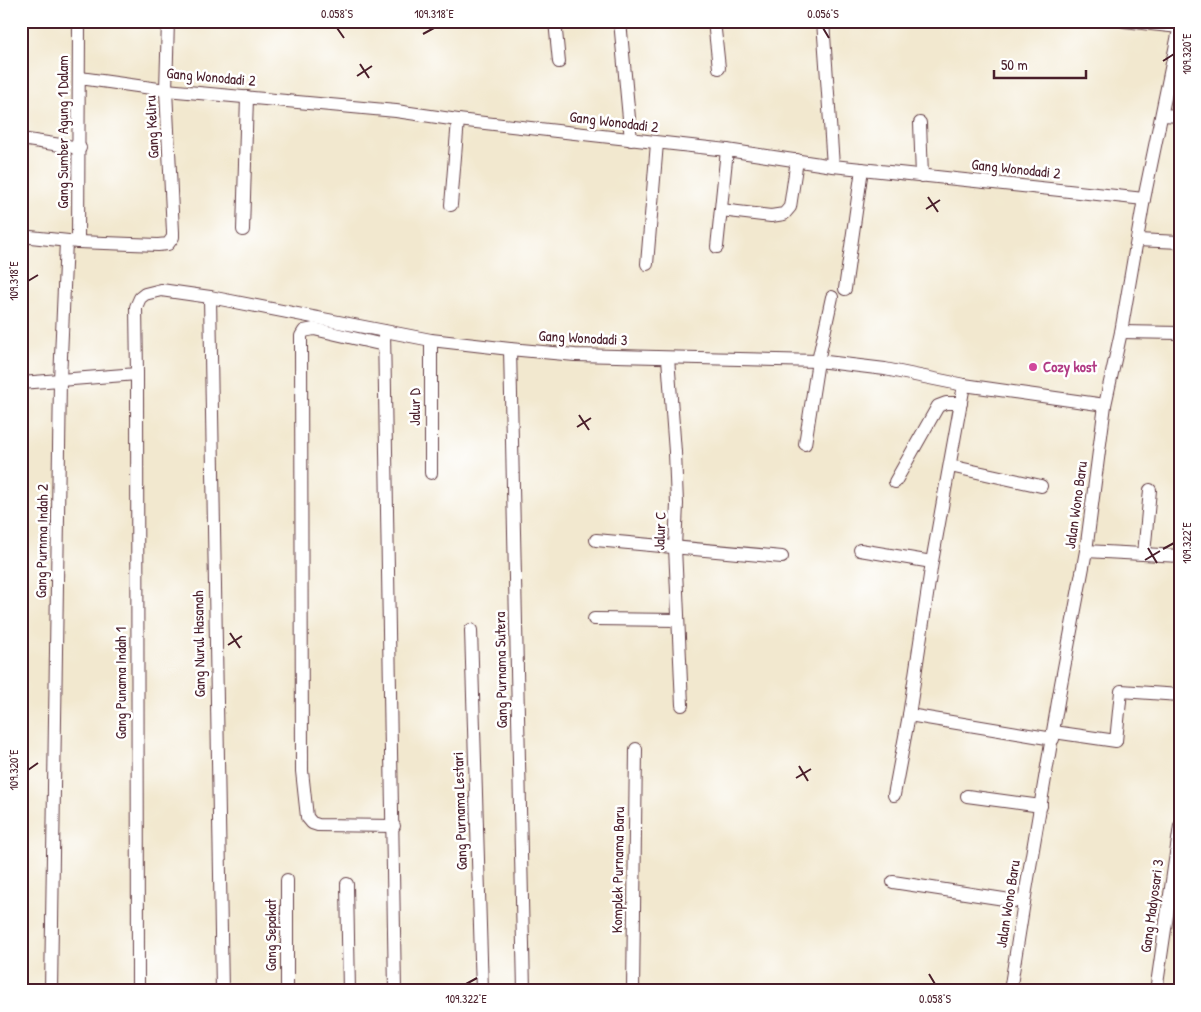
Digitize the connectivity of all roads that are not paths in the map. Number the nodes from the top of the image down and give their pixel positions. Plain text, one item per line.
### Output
1 (79, 21) edge
2 (168, 21) edge
3 (555, 21) edge
4 (620, 21) edge
5 (714, 21) edge
6 (823, 21) edge
7 (1124, 21) edge
8 (1180, 26) edge
9 (559, 62) dead end
10 (719, 68) dead end
11 (80, 78) junction
12 (166, 90) junction
13 (247, 97) junction
14 (1162, 115) junction
15 (1180, 116) edge
16 (458, 120) junction
17 (920, 123) dead end
18 (21, 139) edge
19 (631, 140) junction
20 (657, 143) junction
21 (80, 148) junction
22 (727, 150) junction
23 (797, 160) junction
24 (833, 166) junction
25 (862, 169) junction
26 (922, 176) junction
27 (1144, 199) junction
28 (451, 205) dead end
29 (721, 210) junction
30 (243, 230) dead end
31 (21, 236) edge
32 (1137, 240) junction
33 (72, 242) junction
34 (1180, 242) edge
35 (717, 248) dead end
36 (647, 264) dead end
37 (845, 289) dead end
38 (210, 297) junction
39 (832, 297) dead end
40 (384, 331) junction
41 (1121, 332) junction
42 (1180, 333) edge
43 (431, 340) junction
44 (384, 345) junction
45 (510, 349) junction
46 (668, 358) junction
47 (818, 362) junction
48 (137, 374) junction
49 (60, 380) junction
50 (21, 383) edge
51 (964, 384) junction
52 (961, 403) junction
53 (1105, 405) junction
54 (805, 444) dead end
55 (950, 466) junction
56 (431, 473) dead end
57 (895, 482) dead end
58 (1041, 486) dead end
59 (1150, 490) dead end
60 (596, 540) dead end
61 (675, 547) junction
62 (860, 550) dead end
63 (1086, 551) junction
64 (1144, 554) junction
65 (1180, 556) edge
66 (782, 557) dead end
67 (932, 562) junction
68 (594, 619) dead end
69 (678, 620) junction
70 (471, 630) dead end
71 (1180, 695) edge
72 (682, 705) dead end
73 (909, 715) junction
74 (1053, 735) junction
75 (636, 749) dead end
76 (894, 794) dead end
77 (967, 796) dead end
78 (1041, 806) junction
79 (394, 826) junction
80 (1180, 826) edge
81 (287, 880) dead end
82 (893, 882) dead end
83 (347, 884) dead end
84 (1024, 902) junction
85 (51, 991) edge
86 (138, 991) edge
87 (222, 991) edge
88 (287, 991) edge
89 (349, 991) edge
90 (395, 991) edge
91 (482, 991) edge
92 (524, 991) edge
93 (633, 991) edge
94 (1010, 991) edge
95 (1156, 991) edge

1 - 11 street, Gang Sumber Agung 1 Dalam
2 - 12 street, Gang Keliru
3 - 9 street
4 - 19 street
5 - 10 street
6 - 24 street
7 - 8 street
8 - 14 street, Jalan Wono Baru
11 - 12 street, Gang Wonodadi 2
11 - 21 street, Gang Sumber Agung 1 Dalam
12 - 13 street, Gang Wonodadi 2
12 - 33 street, Gang Keliru
13 - 16 street, Gang Wonodadi 2
13 - 30 street
14 - 15 street
14 - 27 street, Jalan Wono Baru
16 - 19 street, Gang Wonodadi 2
16 - 28 street
17 - 26 street
18 - 21 street
19 - 20 street, Gang Wonodadi 2
20 - 22 street, Gang Wonodadi 2
20 - 36 street
21 - 33 street, Gang Sumber Agung 1 Dalam
22 - 23 street, Gang Wonodadi 2
22 - 29 street
23 - 24 street, Gang Wonodadi 2
23 - 29 street
24 - 25 street, Gang Wonodadi 2
25 - 26 street, Gang Wonodadi 2
25 - 37 street
26 - 27 street, Gang Wonodadi 2
27 - 32 street, Jalan Wono Baru
29 - 35 street
31 - 33 street
32 - 34 street
32 - 41 street, Jalan Wono Baru
33 - 49 street, Gang Purnma Indah 2
38 - 40 street, Gang Wonodadi 3
38 - 48 street, Gang Wonodadi 3
38 - 87 street, Gang Nurul Hasanah
39 - 47 street
40 - 43 street, Gang Wonodadi 3
40 - 44 street
41 - 42 street
41 - 53 street, Jalan Wono Baru
43 - 45 street, Gang Wonodadi 3
43 - 56 street, Jalur D
44 - 79 street
44 - 79 street
45 - 46 street, Gang Wonodadi 3
45 - 92 street, Gang Purnama Sutera
46 - 47 street, Gang Wonodadi 3
46 - 61 street, Jalur C
47 - 51 street, Gang Wonodadi 3
47 - 54 street
48 - 49 street
48 - 86 street, Gang Punama Indah 1
49 - 50 street
49 - 85 street, Gang Purnma Indah 2
51 - 52 street
51 - 53 street, Gang Wonodadi 3
52 - 55 street
52 - 57 street
53 - 63 street, Jalan Wono Baru
55 - 58 street
55 - 67 street
59 - 64 street
60 - 61 street
61 - 66 street
61 - 69 street, Jalur C
62 - 67 street
63 - 64 street
63 - 74 street, Jalan Wono Baru
64 - 65 street
67 - 73 street
68 - 69 street
69 - 72 street, Jalur C
70 - 91 street, Gang Purnama Lestari
71 - 74 street
73 - 74 street
73 - 76 street
74 - 78 street, Jalan Wono Baru
75 - 93 street, Komplek Purnama Baru
77 - 78 street
78 - 84 street, Jalan Wono Baru
79 - 90 street
80 - 95 street, Gang Madyosari 3
81 - 88 street, Gang Sepakat
82 - 84 street
83 - 89 street
84 - 94 street, Jalan Wono Baru

